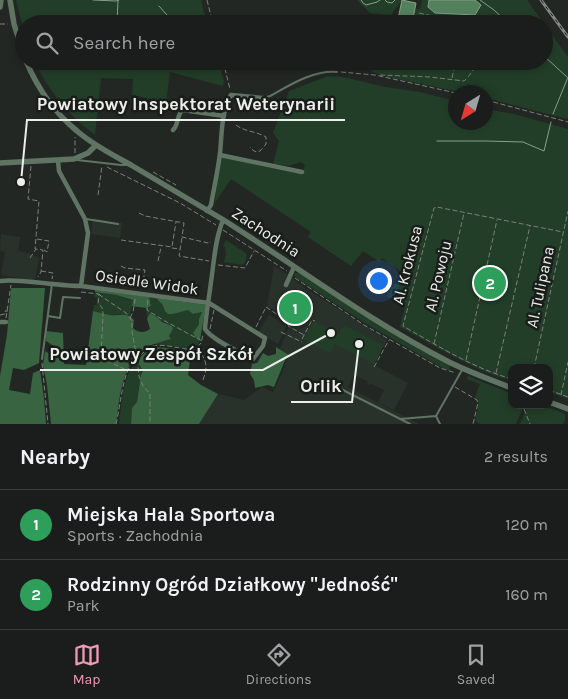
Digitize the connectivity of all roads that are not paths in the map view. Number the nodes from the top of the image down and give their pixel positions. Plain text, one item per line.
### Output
1 (2, 0) edge
2 (10, 0) edge
3 (0, 7) edge
4 (15, 27) edge
5 (30, 70) edge
6 (337, 72) road end
7 (263, 98) joint
8 (224, 116) junction
9 (173, 130) dead end
10 (96, 145) junction
11 (220, 155) junction
12 (74, 159) junction
13 (58, 161) junction
14 (0, 163) edge
15 (130, 164) junction
16 (302, 172) dead end
17 (207, 211) junction
18 (85, 219) junction
19 (223, 220) junction
20 (118, 224) dead end
21 (294, 267) junction
22 (0, 281) edge
23 (52, 284) junction
24 (286, 285) dead end
25 (81, 286) junction
26 (80, 298) dead end
27 (209, 303) junction
28 (48, 316) junction
29 (42, 359) road end
30 (461, 371) junction
31 (329, 383) dead end
32 (508, 387) edge
33 (553, 403) edge
34 (568, 409) edge
35 (436, 416) junction
36 (400, 419) junction
37 (410, 424) edge
38 (440, 424) edge

1 - 3 street
2 - 4 street
5 - 10 street, Zachodnia
6 - 7 lane
7 - 8 street
8 - 9 street
8 - 11 street
10 - 12 street
10 - 15 street, Zachodnia
11 - 16 street
11 - 17 street
12 - 13 street
12 - 15 lane
13 - 14 street
13 - 18 street, Osiedle Widok
15 - 17 street, Zachodnia
17 - 19 street, Zachodnia
18 - 20 lane
18 - 25 street, Osiedle Widok
19 - 21 street, Zachodnia
19 - 27 street, Osiedle Widok
21 - 24 street
21 - 30 street, Zachodnia
22 - 23 street, Osiedle Widok
23 - 25 street, Osiedle Widok
23 - 28 lane
25 - 27 street, Osiedle Widok
26 - 28 lane
27 - 27 street, Osiedle Widok
28 - 29 lane
30 - 32 street, Zachodnia
30 - 35 lane
31 - 36 lane
33 - 34 street
35 - 36 lane
35 - 38 lane
36 - 37 lane

